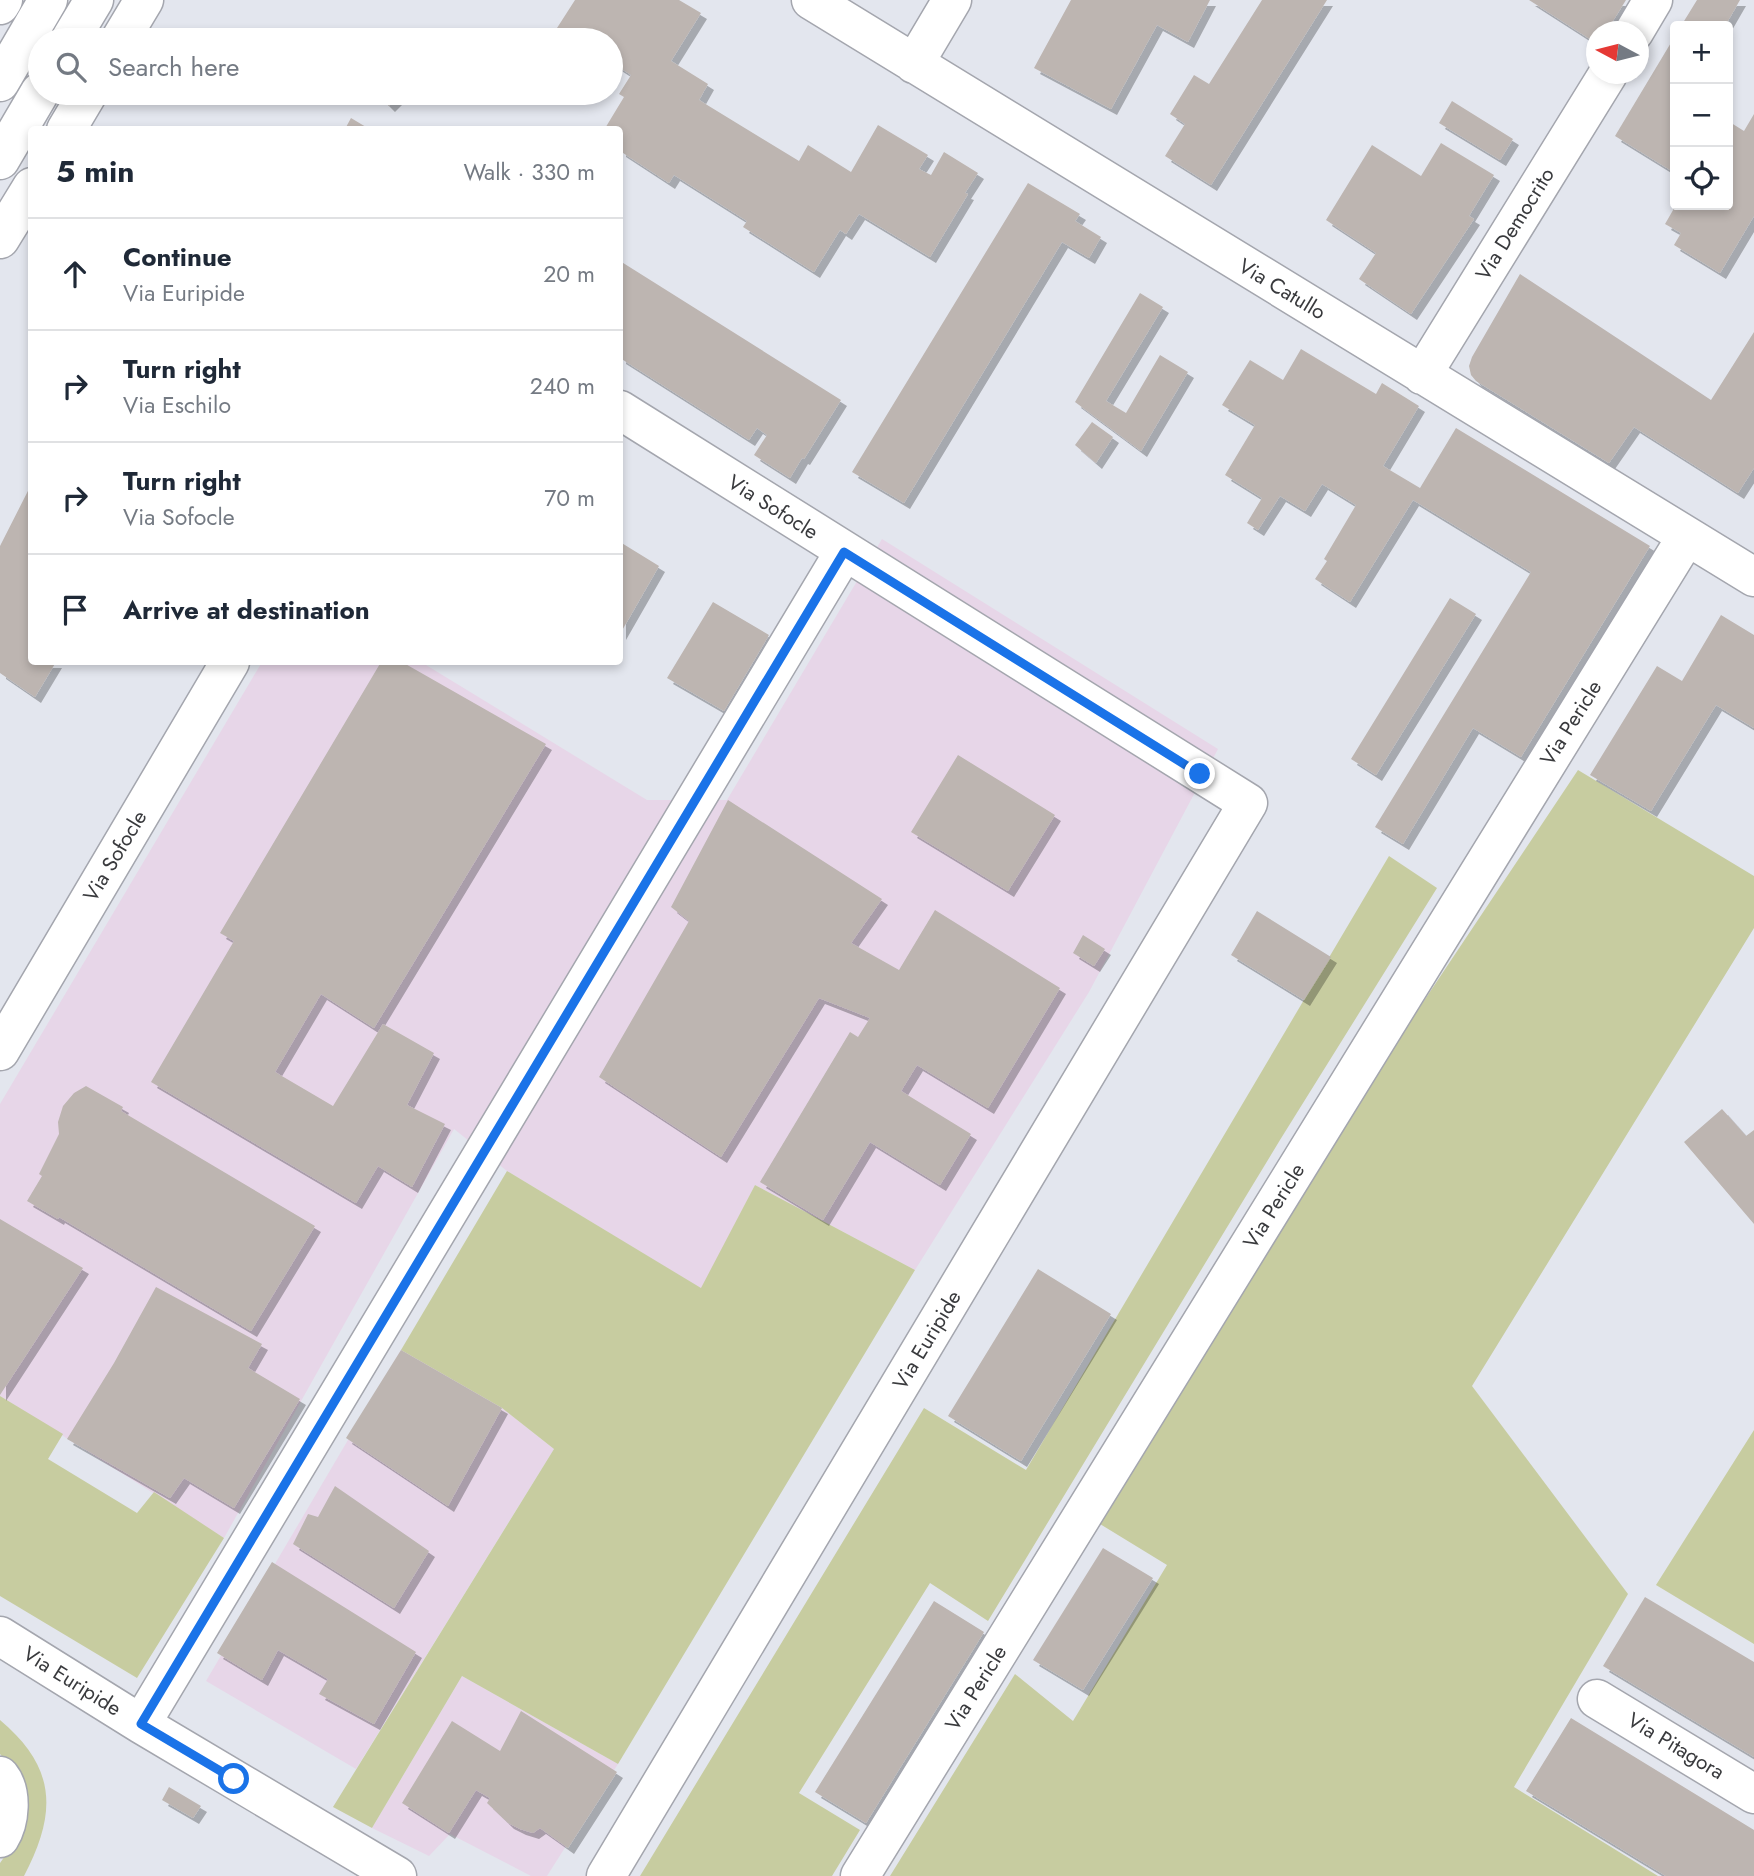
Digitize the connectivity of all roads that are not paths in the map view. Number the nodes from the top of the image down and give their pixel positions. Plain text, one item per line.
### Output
1 (3, 0) edge
2 (48, 0) edge
3 (94, 0) edge
4 (144, 0) edge
5 (810, 0) edge
6 (952, 0) edge
7 (1653, 0) edge
8 (0, 5) edge
9 (1641, 21) edge
10 (32, 28) edge
11 (77, 28) edge
12 (127, 28) edge
13 (28, 34) edge
14 (914, 64) junction
15 (0, 82) edge
16 (1602, 84) edge
17 (32, 105) edge
18 (81, 105) edge
19 (68, 126) edge
20 (0, 160) edge
21 (28, 194) edge
22 (0, 239) edge
23 (1422, 375) junction
24 (623, 413) edge
25 (1687, 536) junction
26 (844, 552) junction
27 (1754, 577) edge
28 (228, 665) edge
29 (1248, 803) joint
30 (0, 1051) edge
31 (0, 1636) edge
32 (1597, 1699) dead end
33 (141, 1724) junction
34 (0, 1776) edge
35 (1754, 1794) edge
36 (0, 1838) edge
37 (397, 1876) edge
38 (606, 1876) edge
39 (860, 1876) edge

1 - 8 street
2 - 10 street
3 - 11 street
4 - 12 street
5 - 14 street, Via Catullo
6 - 14 street
7 - 9 street
13 - 15 street
14 - 23 street, Via Catullo
16 - 23 street, Via Democrito
17 - 20 street
18 - 19 street
21 - 22 street
23 - 25 street, Via Catullo
24 - 26 street, Via Sofocle
25 - 27 street, Via Catullo
25 - 39 street, Via Pericle
26 - 29 street, Via Sofocle
26 - 33 street
28 - 30 street, Via Sofocle
29 - 38 street, Via Euripide
31 - 33 street, Via Euripide
32 - 35 street, Via Pitagora
33 - 37 street, Via Euripide
34 - 36 street

